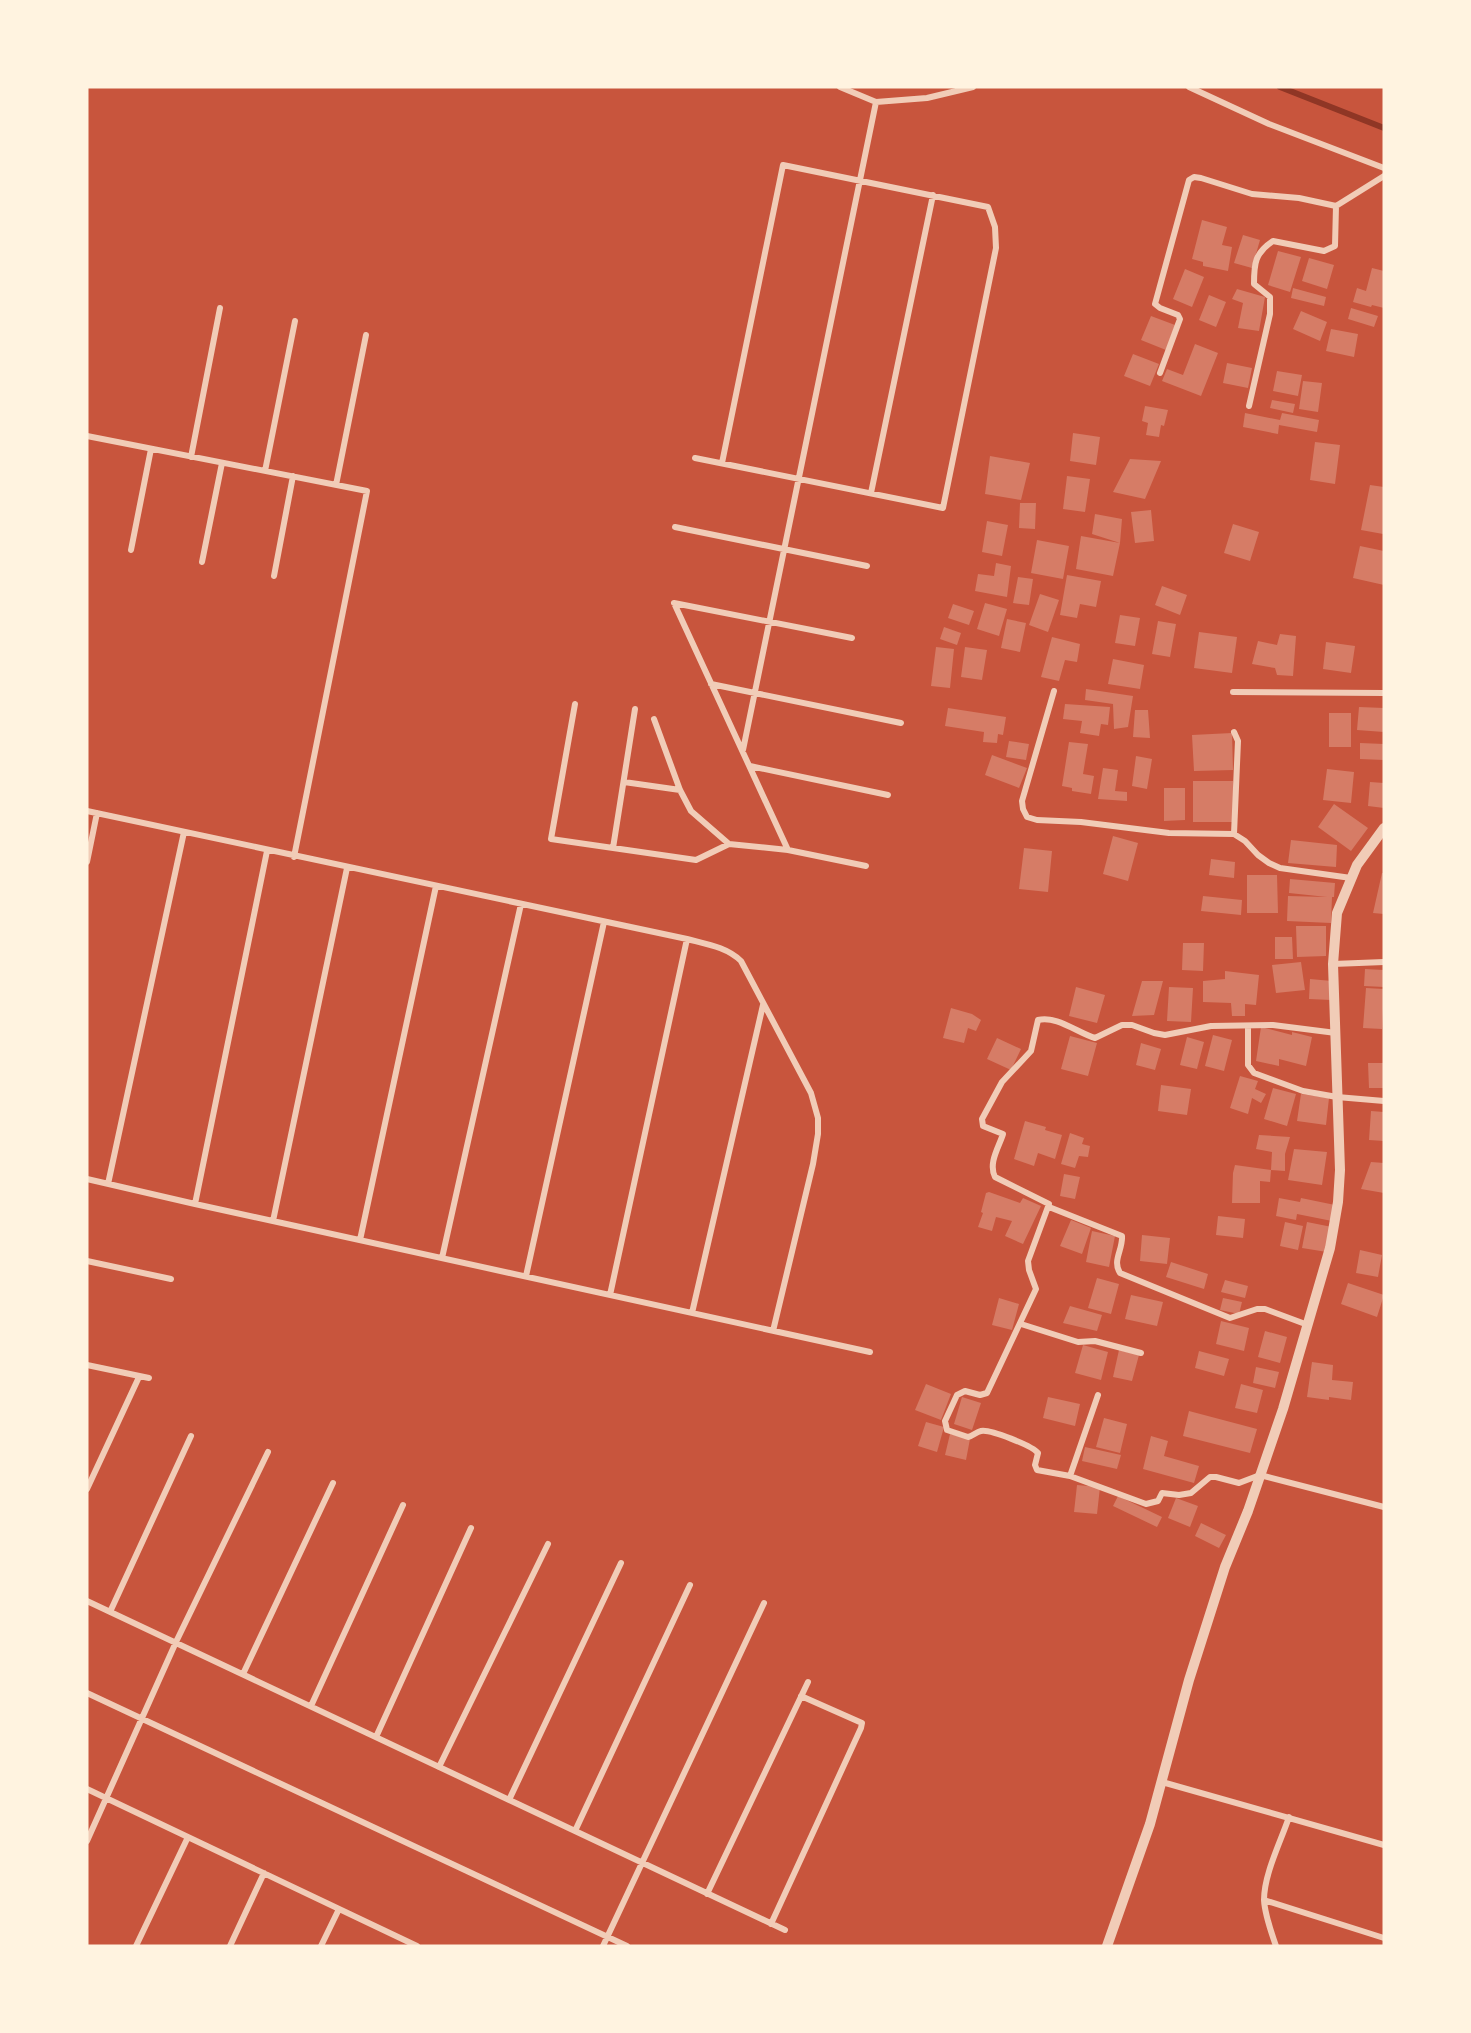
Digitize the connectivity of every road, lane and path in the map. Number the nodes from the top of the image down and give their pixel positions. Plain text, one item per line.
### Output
1 (840, 87) edge
2 (973, 87) edge
3 (1189, 87) edge
4 (876, 102) junction
5 (1384, 168) edge
6 (1384, 176) edge
7 (860, 181) junction
8 (933, 195) junction
9 (1336, 206) junction
10 (220, 308) dead end
11 (295, 321) dead end
12 (366, 335) dead end
13 (1160, 373) dead end
14 (1249, 406) dead end
15 (87, 436) edge
16 (151, 449) junction
17 (191, 457) junction
18 (694, 458) dead end
19 (222, 463) junction
20 (722, 463) junction
21 (265, 471) junction
22 (293, 476) junction
23 (798, 479) junction
24 (336, 485) junction
25 (871, 493) junction
26 (675, 527) dead end
27 (784, 549) junction
28 (131, 550) dead end
29 (202, 562) dead end
30 (867, 566) dead end
31 (274, 576) dead end
32 (769, 622) junction
33 (852, 638) dead end
34 (711, 684) junction
35 (1054, 691) dead end
36 (1233, 692) dead end
37 (754, 693) junction
38 (1384, 693) edge
39 (576, 704) dead end
40 (635, 709) dead end
41 (654, 719) dead end
42 (900, 723) dead end
43 (1234, 732) dead end
44 (743, 750) junction
45 (750, 766) junction
46 (624, 782) junction
47 (680, 790) junction
48 (888, 795) dead end
49 (87, 811) edge
50 (97, 813) junction
51 (1384, 828) edge
52 (184, 832) junction
53 (1234, 834) junction
54 (729, 844) junction
55 (613, 848) junction
56 (788, 850) junction
57 (267, 851) junction
58 (294, 857) junction
59 (87, 862) edge
60 (866, 866) dead end
61 (347, 868) junction
62 (1351, 878) junction
63 (436, 886) junction
64 (521, 904) junction
65 (604, 922) junction
66 (687, 939) junction
67 (1384, 962) edge
68 (1333, 964) junction
69 (763, 1004) junction
70 (1248, 1026) junction
71 (1336, 1033) junction
72 (1337, 1097) junction
73 (1384, 1101) edge
74 (87, 1179) edge
75 (108, 1184) junction
76 (195, 1204) junction
77 (1048, 1207) junction
78 (273, 1221) junction
79 (360, 1240) junction
80 (442, 1258) junction
81 (87, 1261) edge
82 (526, 1276) junction
83 (171, 1280) dead end
84 (610, 1295) junction
85 (692, 1313) junction
86 (1021, 1324) junction
87 (1308, 1324) junction
88 (773, 1331) junction
89 (870, 1352) dead end
90 (1141, 1353) dead end
91 (87, 1365) edge
92 (139, 1377) junction
93 (149, 1378) dead end
94 (1098, 1395) dead end
95 (191, 1436) dead end
96 (268, 1452) dead end
97 (1260, 1475) junction
98 (1070, 1476) junction
99 (333, 1483) dead end
100 (87, 1489) edge
101 (403, 1505) dead end
102 (1384, 1507) edge
103 (471, 1528) dead end
104 (548, 1544) dead end
105 (621, 1563) dead end
106 (690, 1585) dead end
107 (87, 1601) edge
108 (764, 1603) dead end
109 (110, 1611) junction
110 (176, 1642) junction
111 (243, 1674) junction
112 (808, 1682) dead end
113 (87, 1693) edge
114 (801, 1696) junction
115 (311, 1706) junction
116 (141, 1719) junction
117 (376, 1737) junction
118 (439, 1767) junction
119 (1162, 1782) junction
120 (87, 1789) edge
121 (108, 1799) junction
122 (509, 1800) junction
123 (1289, 1817) junction
124 (574, 1831) junction
125 (188, 1837) junction
126 (87, 1841) edge
127 (1384, 1845) edge
128 (642, 1863) junction
129 (264, 1873) junction
130 (707, 1894) junction
131 (1264, 1900) junction
132 (339, 1909) junction
133 (771, 1924) junction
134 (784, 1930) dead end
135 (607, 1937) junction
136 (1384, 1938) edge
137 (136, 1946) edge
138 (230, 1946) edge
139 (321, 1946) edge
140 (417, 1946) edge
141 (603, 1946) edge
142 (627, 1946) edge
143 (1107, 1946) edge
144 (1276, 1946) edge

1 - 4 street
2 - 4 street
3 - 5 street
4 - 7 street
6 - 9 street
7 - 8 street
7 - 20 street
7 - 23 street
8 - 25 street
8 - 25 street
9 - 13 street
9 - 14 street
10 - 17 street
11 - 21 street
12 - 24 street
15 - 16 street
16 - 17 street
16 - 28 street
17 - 19 street
18 - 20 street
19 - 21 street
19 - 29 street
20 - 23 street
21 - 22 street
22 - 24 street
22 - 31 street
23 - 25 street
23 - 27 street
24 - 58 street
26 - 27 street
27 - 30 street
27 - 32 street
32 - 33 street
32 - 34 street
32 - 37 street
34 - 37 street
34 - 44 street
35 - 53 street
36 - 38 street
37 - 42 street
37 - 44 street
39 - 55 street
40 - 46 street
41 - 47 street
43 - 53 street
44 - 45 street
45 - 48 street
45 - 56 street
46 - 47 street
46 - 55 street
47 - 54 street
49 - 50 street
50 - 52 street
50 - 59 street
51 - 62 street
52 - 57 street
52 - 75 street
53 - 62 street
54 - 55 street
54 - 56 street
56 - 60 street
57 - 58 street
57 - 76 street
58 - 61 street
61 - 63 street
61 - 78 street
62 - 68 street
63 - 64 street
63 - 79 street
64 - 65 street
64 - 80 street
65 - 66 street
65 - 82 street
66 - 69 street
66 - 84 street
67 - 68 street
68 - 71 street
69 - 85 street
69 - 88 street
70 - 71 street
70 - 72 street
70 - 77 street
71 - 72 street
72 - 73 street
72 - 87 street
74 - 75 street
75 - 76 street
76 - 78 street
77 - 86 street
77 - 87 street
78 - 79 street
79 - 80 street
80 - 82 street
81 - 83 street
82 - 84 street
84 - 85 street
85 - 88 street
86 - 90 street
86 - 98 street
87 - 97 street
88 - 89 street
91 - 92 street
92 - 93 street
92 - 100 street
94 - 98 street
95 - 109 street
96 - 110 street
97 - 98 street
97 - 102 street
97 - 119 street
99 - 111 street
101 - 115 street
103 - 117 street
104 - 118 street
105 - 122 street
106 - 124 street
107 - 109 street
108 - 128 street
109 - 110 street
110 - 111 street
110 - 116 street
111 - 115 street
112 - 114 street
113 - 116 street
114 - 130 street
114 - 133 street
115 - 117 street
116 - 121 street
116 - 135 street
117 - 118 street
118 - 122 street
119 - 123 street
119 - 143 street
120 - 121 street
121 - 125 street
121 - 126 street
122 - 124 street
123 - 127 street
123 - 131 street
124 - 128 street
125 - 129 street
125 - 137 street
128 - 130 street
128 - 135 street
129 - 132 street
129 - 138 street
130 - 133 street
131 - 136 street
131 - 144 street
132 - 139 street
132 - 140 street
133 - 134 street
135 - 141 street
135 - 142 street

